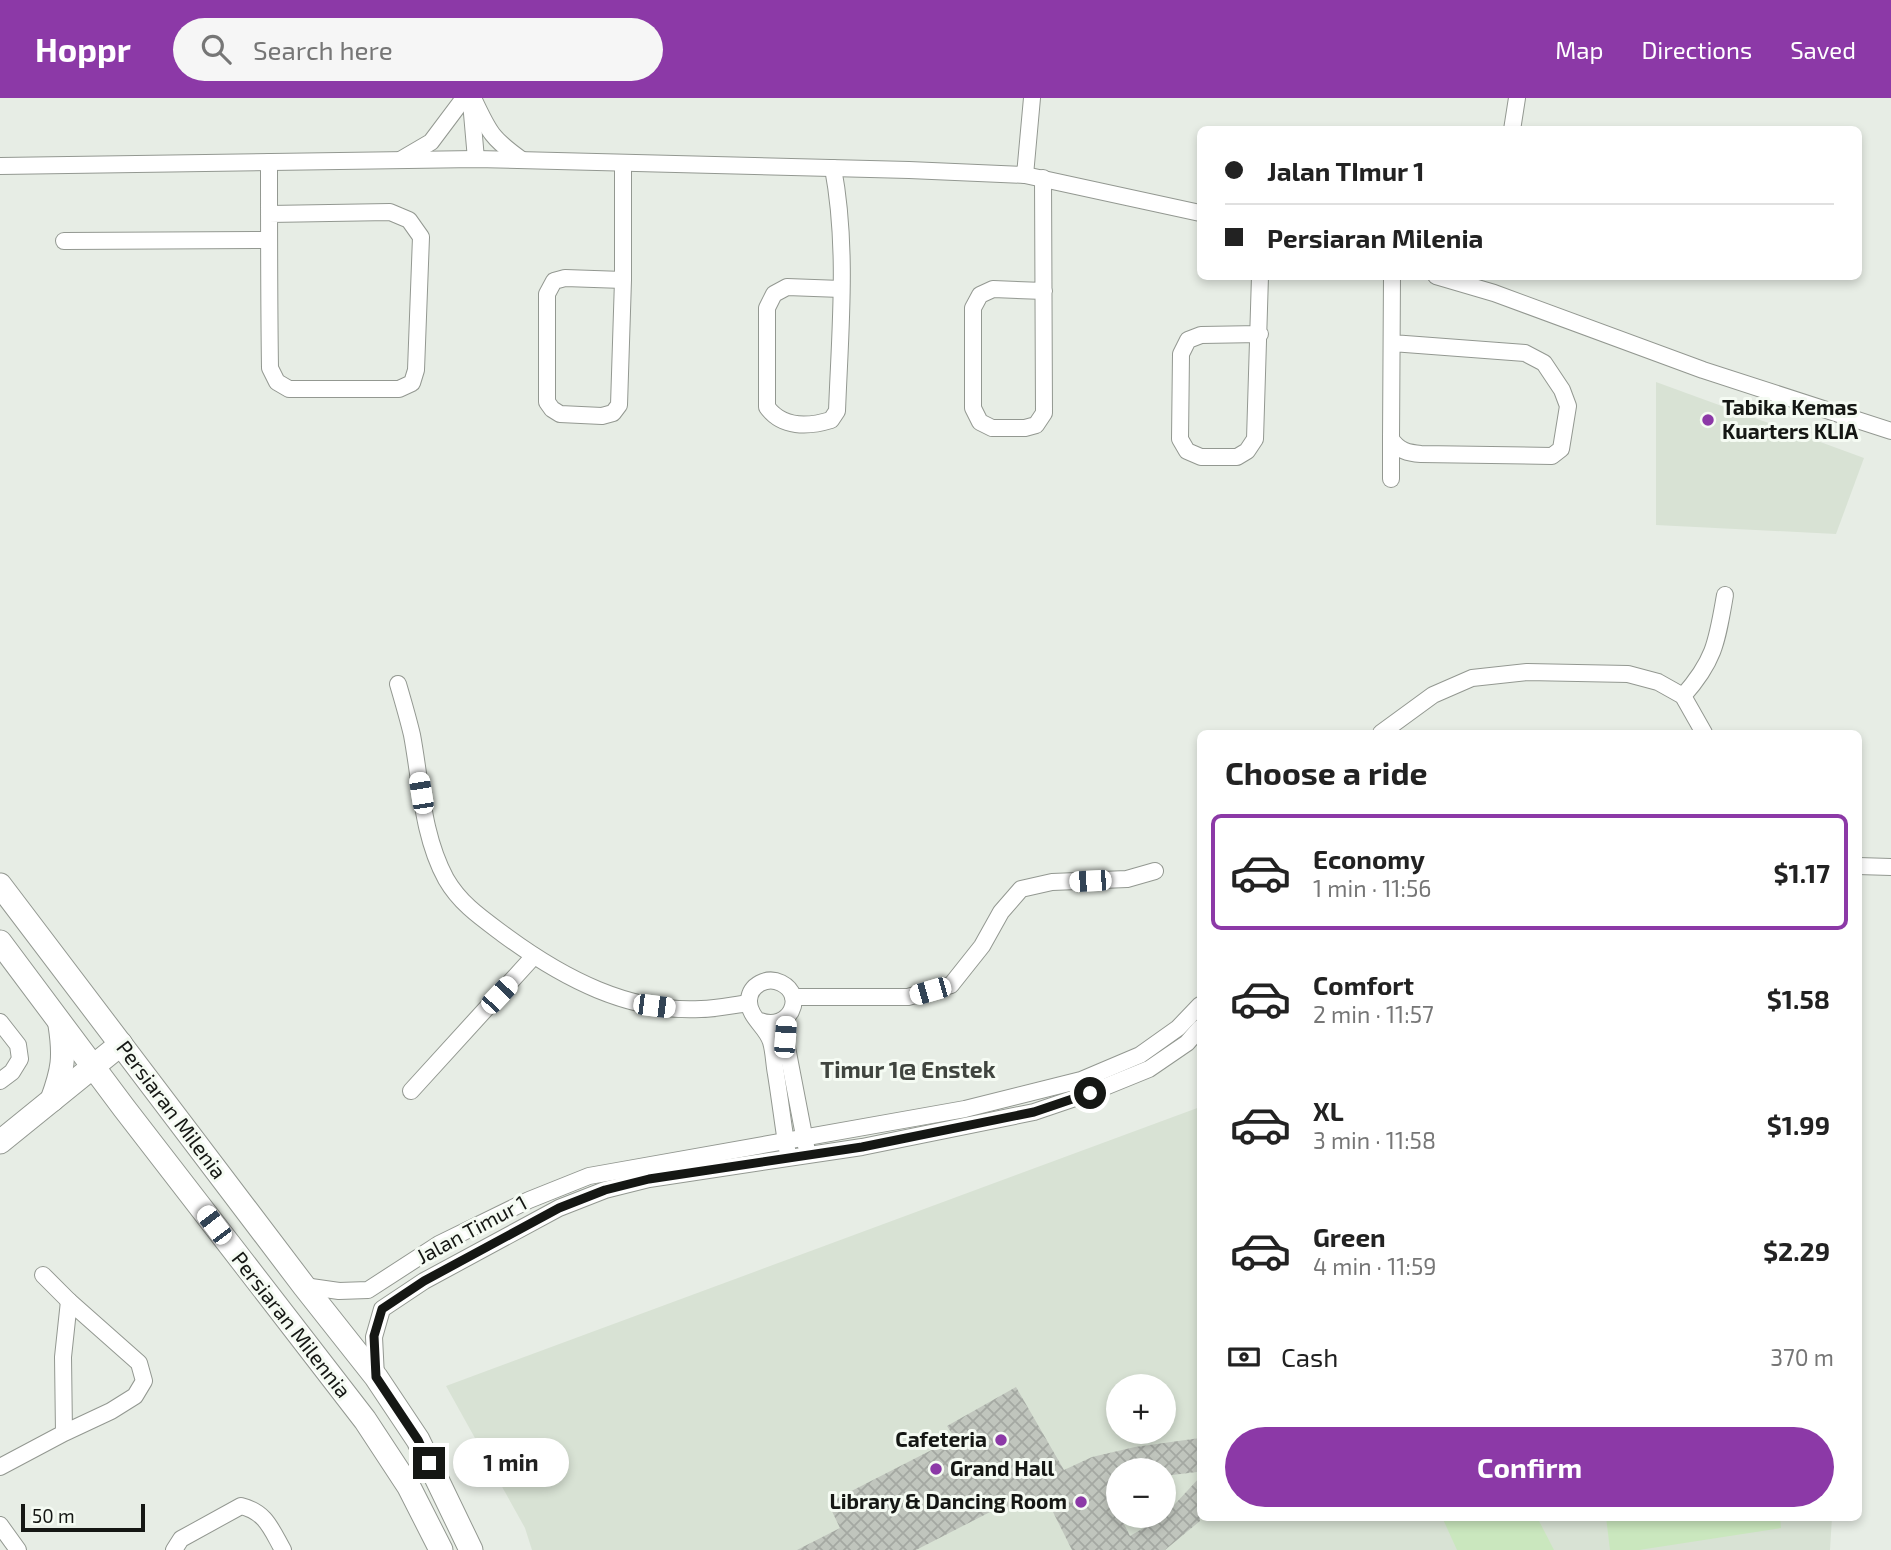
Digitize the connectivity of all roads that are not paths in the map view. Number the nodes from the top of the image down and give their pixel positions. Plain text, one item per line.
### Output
1 (464, 98) edge
2 (472, 98) edge
3 (1032, 98) edge
4 (1517, 98) edge
5 (1513, 126) edge
6 (476, 159) junction
7 (400, 160) junction
8 (522, 160) junction
9 (269, 162) junction
10 (623, 163) junction
11 (0, 166) edge
12 (834, 168) junction
13 (1025, 175) junction
14 (1043, 178) junction
15 (1197, 212) edge
16 (269, 214) junction
17 (268, 240) junction
18 (64, 242) dead end
19 (623, 280) junction
20 (1260, 280) edge
21 (1392, 280) edge
22 (1462, 280) edge
23 (1494, 285) edge
24 (841, 289) junction
25 (1044, 291) junction
26 (1260, 334) junction
27 (1392, 343) junction
28 (1887, 428) edge
29 (1391, 439) junction
30 (1391, 479) dead end
31 (1725, 595) dead end
32 (398, 684) dead end
33 (1684, 696) junction
34 (1385, 730) edge
35 (1701, 730) edge
36 (1862, 866) edge
37 (1891, 867) edge
38 (1155, 872) dead end
39 (0, 885) edge
40 (0, 942) edge
41 (534, 956) junction
42 (793, 998) junction
43 (749, 1003) junction
44 (1197, 1008) edge
45 (787, 1018) junction
46 (760, 1021) junction
47 (0, 1022) edge
48 (59, 1022) junction
49 (1197, 1031) edge
50 (121, 1044) junction
51 (93, 1067) junction
52 (0, 1081) edge
53 (411, 1091) dead end
54 (52, 1100) junction
55 (124, 1108) junction
56 (804, 1138) junction
57 (0, 1142) edge
58 (787, 1149) junction
59 (807, 1154) junction
60 (43, 1275) dead end
61 (304, 1286) junction
62 (69, 1301) junction
63 (376, 1377) junction
64 (64, 1433) junction
65 (0, 1468) edge
66 (0, 1525) edge
67 (18, 1550) edge
68 (174, 1550) edge
69 (283, 1550) edge
70 (440, 1550) edge
71 (471, 1550) edge

1 - 7 street
2 - 6 street
2 - 8 street
3 - 13 street
4 - 5 street
6 - 7 street
6 - 8 street
7 - 9 street
8 - 10 street
9 - 11 street
9 - 16 street
10 - 12 street
10 - 19 street
12 - 13 street
12 - 24 street
13 - 14 street
14 - 15 street
14 - 25 street
16 - 17 street
16 - 17 street
17 - 18 street
19 - 19 street
20 - 26 street
21 - 27 street
22 - 23 street
23 - 28 street
24 - 24 street
25 - 25 street
26 - 26 street
27 - 29 street
27 - 29 street
29 - 30 street
31 - 33 street
32 - 41 street
33 - 34 street
33 - 35 street
36 - 37 street
38 - 42 street
39 - 50 main road, Persiaran Milenia
40 - 48 main road, Persiaran Milennia
41 - 43 street
41 - 53 street
42 - 43 street
42 - 45 street
43 - 46 street
44 - 56 street, Jalan Timur 1
45 - 46 street
45 - 56 street
46 - 58 street
47 - 52 street
48 - 51 main road, Persiaran Milennia
48 - 54 main road
49 - 59 street, Jalan Timur 1
50 - 51 main road
50 - 61 main road, Persiaran Milenia
51 - 54 main road
51 - 55 main road, Persiaran Milennia
54 - 55 main road
54 - 57 main road
55 - 70 main road, Persiaran Milennia
56 - 58 street, Jalan Timur 1
56 - 59 street
58 - 59 street, Jalan Timur 1
58 - 61 street, Jalan Timur 1
58 - 63 street, Jalan Timur 1
60 - 62 street
61 - 63 main road, Persiaran Milenia
62 - 64 street
62 - 64 street
63 - 71 main road, Persiaran Milenia
64 - 65 street
66 - 67 street
68 - 69 street

